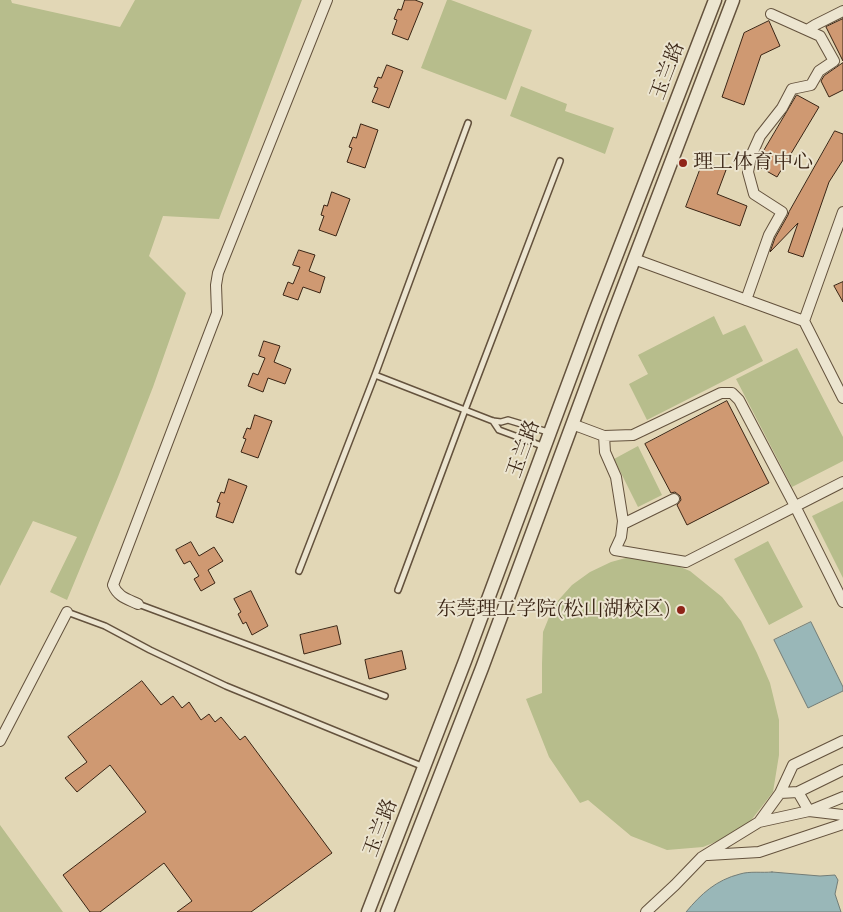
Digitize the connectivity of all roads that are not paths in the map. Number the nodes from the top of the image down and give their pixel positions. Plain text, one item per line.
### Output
1 (326, 0) edge
2 (715, 0) edge
3 (733, 0) edge
4 (843, 11) edge
5 (771, 14) dead end
6 (807, 30) junction
7 (468, 123) dead end
8 (560, 161) dead end
9 (843, 212) edge
10 (634, 259) junction
11 (746, 300) junction
12 (804, 322) junction
13 (375, 375) junction
14 (843, 398) edge
15 (465, 410) junction
16 (493, 421) junction
17 (572, 424) junction
18 (550, 433) junction
19 (604, 436) junction
20 (545, 447) junction
21 (843, 482) edge
22 (674, 499) dead end
23 (795, 506) junction
24 (623, 524) junction
25 (299, 571) dead end
26 (398, 590) dead end
27 (843, 602) edge
28 (138, 604) joint
29 (67, 612) joint
30 (385, 696) dead end
31 (843, 741) edge
32 (0, 742) edge
33 (424, 767) junction
34 (843, 770) edge
35 (798, 792) junction
36 (780, 793) junction
37 (843, 797) edge
38 (809, 812) junction
39 (843, 815) edge
40 (759, 822) junction
41 (843, 824) edge
42 (705, 855) junction
43 (368, 912) edge
44 (388, 912) edge
45 (646, 912) edge

1 - 28 street
2 - 18 street, 玉兰路
3 - 10 street, 玉兰路
4 - 6 street
5 - 6 street
6 - 11 street
7 - 13 lane
8 - 15 lane
9 - 12 street
10 - 11 street
10 - 17 street, 玉兰路
11 - 12 street
12 - 14 street
13 - 15 lane
13 - 25 lane
15 - 16 lane
15 - 26 lane
16 - 18 lane
16 - 20 lane
17 - 19 street
17 - 44 street, 玉兰路
18 - 20 street, 玉兰路
19 - 23 street
19 - 24 street
20 - 33 street, 玉兰路
21 - 23 street
22 - 24 street
23 - 24 street
23 - 27 street
28 - 30 lane
29 - 32 street
29 - 33 lane
31 - 36 street
33 - 43 street, 玉兰路
34 - 35 street
35 - 36 street
35 - 38 street
36 - 40 street
37 - 38 street
38 - 39 street
38 - 40 street
40 - 42 street
41 - 42 street
42 - 45 street

